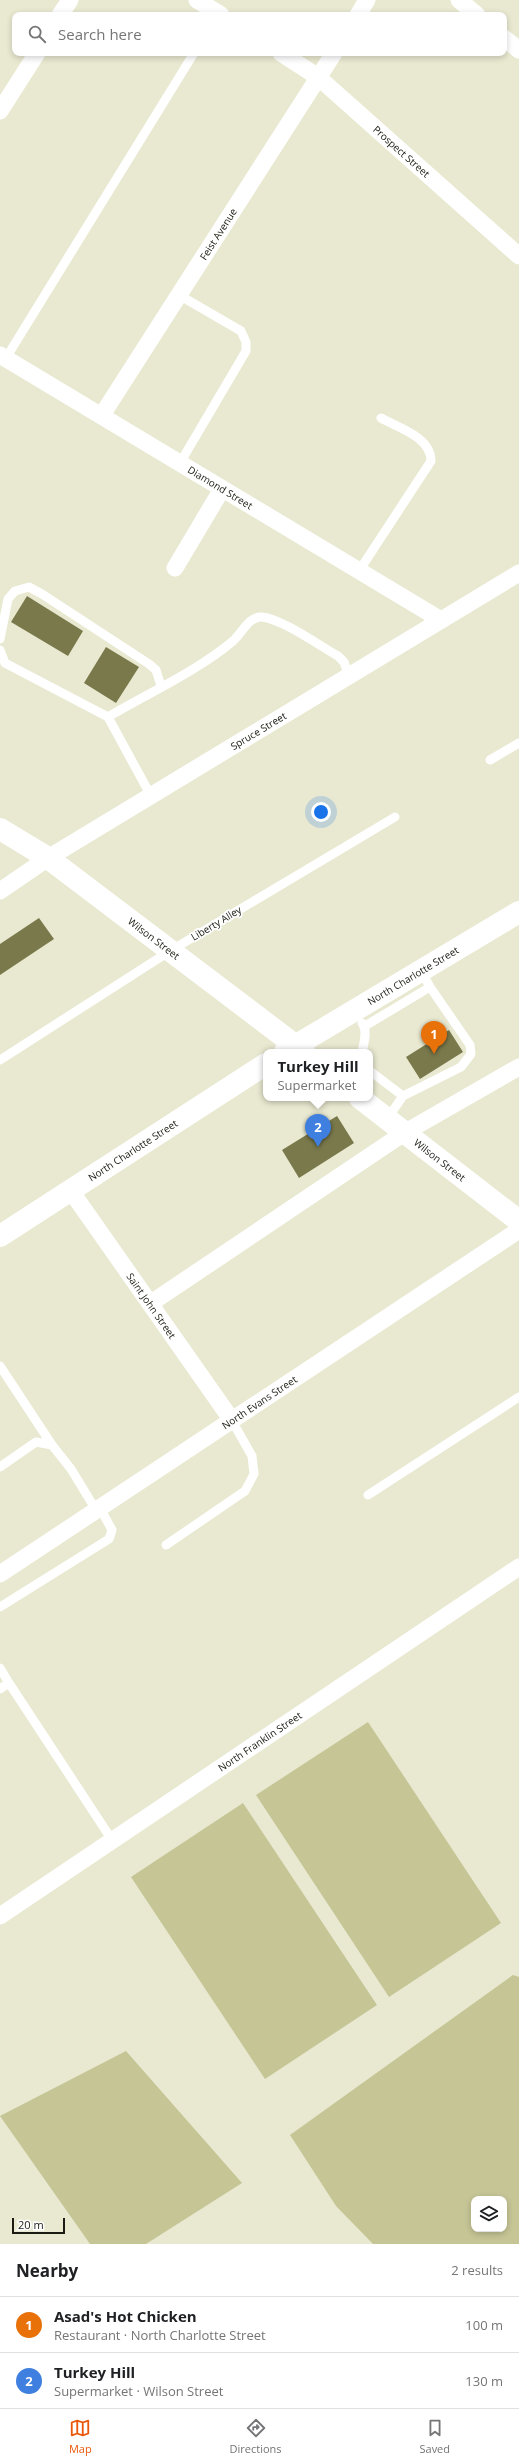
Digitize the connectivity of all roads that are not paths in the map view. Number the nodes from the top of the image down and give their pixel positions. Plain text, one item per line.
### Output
1 (70, 0) edge
2 (197, 0) edge
3 (368, 0) edge
4 (459, 0) edge
5 (62, 12) edge
6 (216, 12) edge
7 (360, 12) edge
8 (473, 12) edge
9 (507, 40) edge
10 (519, 50) edge
11 (35, 56) edge
12 (192, 56) edge
13 (286, 56) edge
14 (332, 56) edge
15 (318, 77) junction
16 (0, 112) edge
17 (519, 256) edge
18 (179, 295) junction
19 (3, 357) edge
20 (102, 415) junction
21 (381, 418) dead end
22 (180, 463) junction
23 (222, 489) junction
24 (176, 568) dead end
25 (359, 571) junction
26 (519, 573) edge
27 (3, 603) edge
28 (441, 620) junction
29 (0, 639) edge
30 (0, 650) edge
31 (349, 676) junction
32 (161, 686) junction
33 (108, 717) junction
34 (519, 743) edge
35 (490, 760) dead end
36 (151, 796) junction
37 (395, 817) dead end
38 (0, 830) edge
39 (48, 858) junction
40 (0, 891) edge
41 (519, 912) edge
42 (170, 951) junction
43 (426, 979) junction
44 (359, 1019) junction
45 (294, 1049) edge
46 (297, 1049) edge
47 (362, 1049) edge
48 (0, 1060) edge
49 (263, 1066) edge
50 (519, 1067) edge
51 (373, 1073) edge
52 (403, 1096) junction
53 (364, 1101) edge
54 (387, 1119) junction
55 (404, 1133) junction
56 (71, 1191) junction
57 (519, 1222) edge
58 (519, 1230) edge
59 (0, 1236) edge
60 (151, 1303) junction
61 (0, 1366) edge
62 (519, 1397) edge
63 (232, 1419) junction
64 (52, 1445) junction
65 (0, 1467) edge
66 (368, 1495) dead end
67 (98, 1509) junction
68 (166, 1545) dead end
69 (519, 1567) edge
70 (0, 1574) edge
71 (0, 1606) edge
72 (0, 1668) edge
73 (9, 1683) junction
74 (0, 1689) edge
75 (112, 1840) junction
76 (0, 1916) edge

1 - 5 street
2 - 6 street
3 - 7 street
4 - 8 street
9 - 10 street
11 - 16 street
12 - 19 lane
13 - 15 street, Prospect Street
14 - 15 street, Feist Avenue
15 - 17 street, Prospect Street
15 - 18 street, Feist Avenue
18 - 20 street, Feist Avenue
18 - 22 lane
19 - 20 street, Diamond Street
20 - 22 street, Diamond Street
21 - 25 lane
22 - 23 street, Diamond Street
23 - 24 street
23 - 25 street, Diamond Street
25 - 28 street, Diamond Street
26 - 28 street, Spruce Street
27 - 29 lane
27 - 32 lane
28 - 31 street, Spruce Street
30 - 33 lane
31 - 32 lane
31 - 36 street, Spruce Street
32 - 33 lane
33 - 36 lane
34 - 35 lane
36 - 39 street, Spruce Street
37 - 42 lane, Liberty Alley
38 - 39 main road, Wilson Street
39 - 40 street, Spruce Street
39 - 42 main road, Wilson Street
41 - 43 main road, North Charlotte Street
42 - 45 main road, Wilson Street
42 - 48 lane, Liberty Alley
43 - 44 main road, North Charlotte Street
43 - 52 lane
44 - 46 main road, North Charlotte Street
44 - 47 lane
49 - 56 main road, North Charlotte Street
50 - 55 street
51 - 52 lane
52 - 54 lane
53 - 54 main road, Wilson Street
54 - 55 main road, Wilson Street
55 - 57 main road, Wilson Street
55 - 60 street
56 - 59 main road, North Charlotte Street
56 - 60 street, Saint John Street
58 - 63 street, North Evans Street
60 - 63 street, Saint John Street
61 - 64 lane
62 - 66 lane
63 - 67 street, North Evans Street
63 - 68 lane
64 - 65 lane
64 - 67 lane
67 - 70 street, North Evans Street
67 - 71 lane
69 - 75 street, North Franklin Street
72 - 73 lane
73 - 74 lane
73 - 75 lane
75 - 76 street, North Franklin Street

